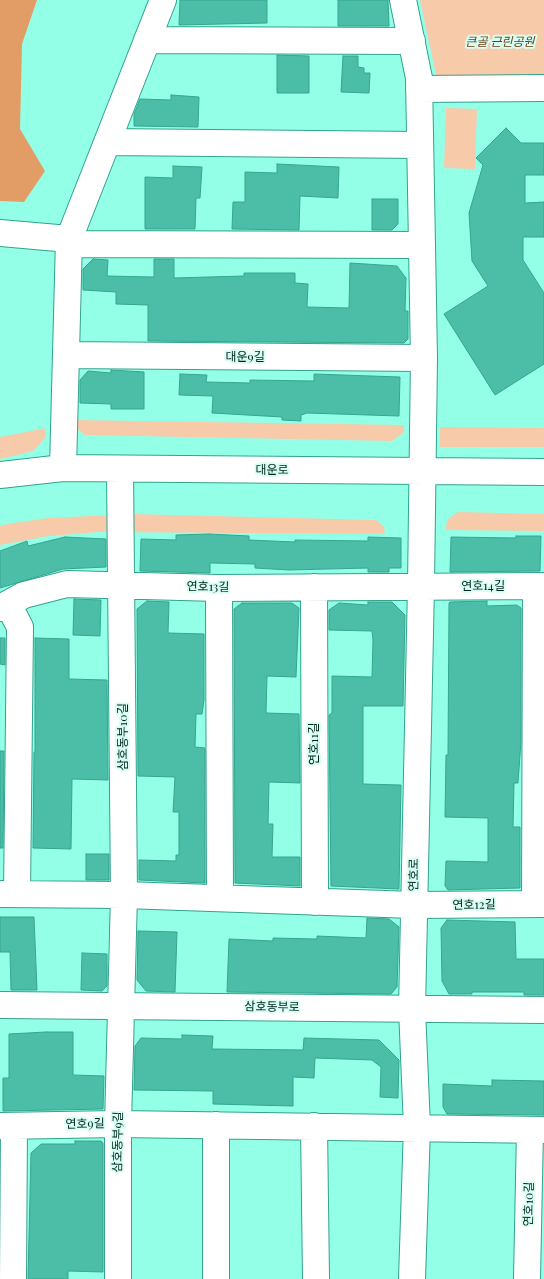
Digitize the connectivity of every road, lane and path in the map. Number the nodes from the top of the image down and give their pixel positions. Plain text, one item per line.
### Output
1 (163, 0) edge
2 (403, 0) edge
3 (147, 40) junction
4 (412, 41) junction
5 (540, 85) edge
6 (420, 89) junction
7 (106, 142) junction
8 (420, 145) junction
9 (0, 234) edge
10 (69, 242) junction
11 (422, 245) junction
12 (66, 355) junction
13 (424, 358) junction
14 (63, 468) junction
15 (120, 469) junction
16 (423, 471) junction
17 (544, 472) edge
18 (0, 475) edge
19 (122, 584) junction
20 (421, 586) junction
21 (540, 586) edge
22 (314, 587) junction
23 (219, 588) junction
24 (4, 606) edge
25 (8, 894) edge
26 (124, 894) junction
27 (220, 898) junction
28 (314, 902) junction
29 (539, 904) edge
30 (414, 905) junction
31 (0, 1005) edge
32 (121, 1006) junction
33 (412, 1009) junction
34 (544, 1010) edge
35 (118, 1124) junction
36 (216, 1125) junction
37 (7, 1126) edge
38 (314, 1126) junction
39 (417, 1127) junction
40 (537, 1130) edge
41 (536, 1232) edge
42 (14, 1279) edge
43 (118, 1279) edge
44 (216, 1279) edge
45 (316, 1279) edge
46 (412, 1279) edge
47 (528, 1279) edge

1 - 3 street
2 - 4 street
3 - 4 street
3 - 7 street
4 - 6 street
5 - 6 street
6 - 8 street
7 - 8 street
7 - 10 street
8 - 11 street
9 - 10 street
10 - 11 street
10 - 12 street
11 - 13 street
12 - 13 street, 대운9길
12 - 14 street
13 - 16 street
14 - 15 street, 대운로
14 - 18 street, 대운로
15 - 16 street, 대운로
15 - 19 street, 삼호동부10길
16 - 17 street, 대운로
16 - 20 street, 연호로
19 - 23 street, 연호13길
19 - 24 street, 연호13길
19 - 26 street, 삼호동부10길
20 - 21 street, 연호14길
20 - 22 street, 연호13길
20 - 30 street, 연호로
21 - 29 street, 연호12길
22 - 23 street, 연호13길
22 - 28 street, 연호11길
23 - 27 street
24 - 25 street
25 - 26 street
26 - 27 street
26 - 32 street, 삼호동부10길
27 - 28 street
28 - 30 street
29 - 30 street, 연호12길
30 - 33 street, 연호로
31 - 32 street, 삼호동부로
32 - 33 street, 삼호동부로
32 - 35 street, 삼호동부9길
33 - 34 street, 삼호동부로
33 - 39 street, 연호로
35 - 36 street, 연호9길
35 - 37 street, 연호9길
35 - 43 street, 삼호동부9길
36 - 38 street, 연호9길
36 - 44 street
37 - 42 street, 연호9길
38 - 39 street, 연호9길
38 - 45 street
39 - 40 street, 연호10길
39 - 46 street, 연호로
40 - 41 street, 연호10길
41 - 47 street, 연호10길

